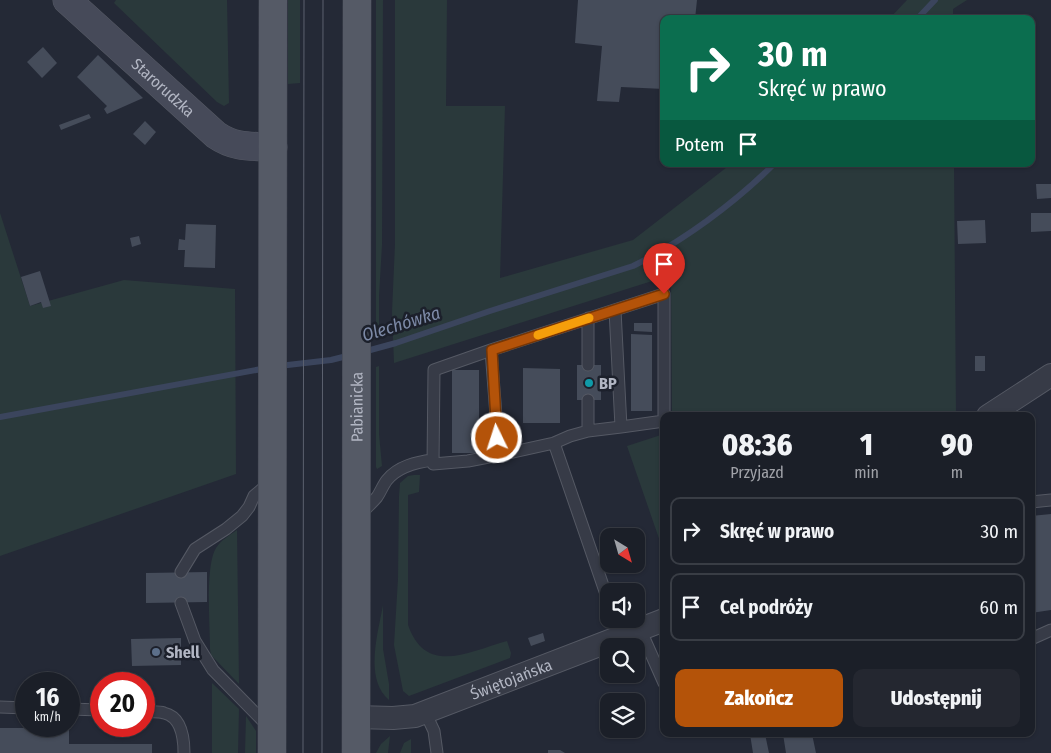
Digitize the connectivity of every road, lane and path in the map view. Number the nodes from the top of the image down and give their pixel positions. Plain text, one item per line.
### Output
1 (68, 0) edge
2 (273, 0) edge
3 (357, 0) edge
4 (272, 147) junction
5 (615, 310) junction
6 (588, 318) junction
7 (492, 350) junction
8 (588, 365) dead end
9 (1051, 374) edge
10 (588, 400) dead end
11 (664, 412) edge
12 (994, 412) edge
13 (660, 422) edge
14 (621, 428) junction
15 (588, 431) junction
16 (554, 444) junction
17 (498, 455) junction
18 (433, 460) junction
19 (272, 481) junction
20 (1051, 500) edge
21 (1035, 502) edge
22 (356, 519) junction
23 (181, 572) dead end
24 (602, 583) edge
25 (181, 603) dead end
26 (660, 621) edge
27 (645, 624) edge
28 (625, 628) edge
29 (1051, 630) edge
30 (1035, 637) edge
31 (660, 677) edge
32 (0, 707) edge
33 (15, 708) edge
34 (425, 712) junction
35 (155, 713) edge
36 (356, 718) junction
37 (272, 741) edge
38 (184, 753) edge
39 (356, 753) edge
40 (437, 753) edge

1 - 4 street, Starorudzka
2 - 4 main road
3 - 22 main road, Pabianicka
4 - 19 main road
5 - 6 lane
5 - 11 lane
5 - 14 lane
6 - 7 lane
6 - 8 lane
7 - 17 lane
7 - 18 lane
9 - 12 street
10 - 15 lane
13 - 14 lane
14 - 15 lane
15 - 16 lane
16 - 17 lane
16 - 24 lane
17 - 18 lane
18 - 22 lane
19 - 23 lane
19 - 37 main road
20 - 21 lane
22 - 36 main road, Pabianicka
25 - 37 lane
26 - 27 street, Świętojańska
28 - 31 lane
28 - 34 street, Świętojańska
29 - 30 lane
32 - 33 lane
34 - 36 street, Świętojańska
34 - 40 lane
35 - 38 lane
36 - 39 main road, Pabianicka

